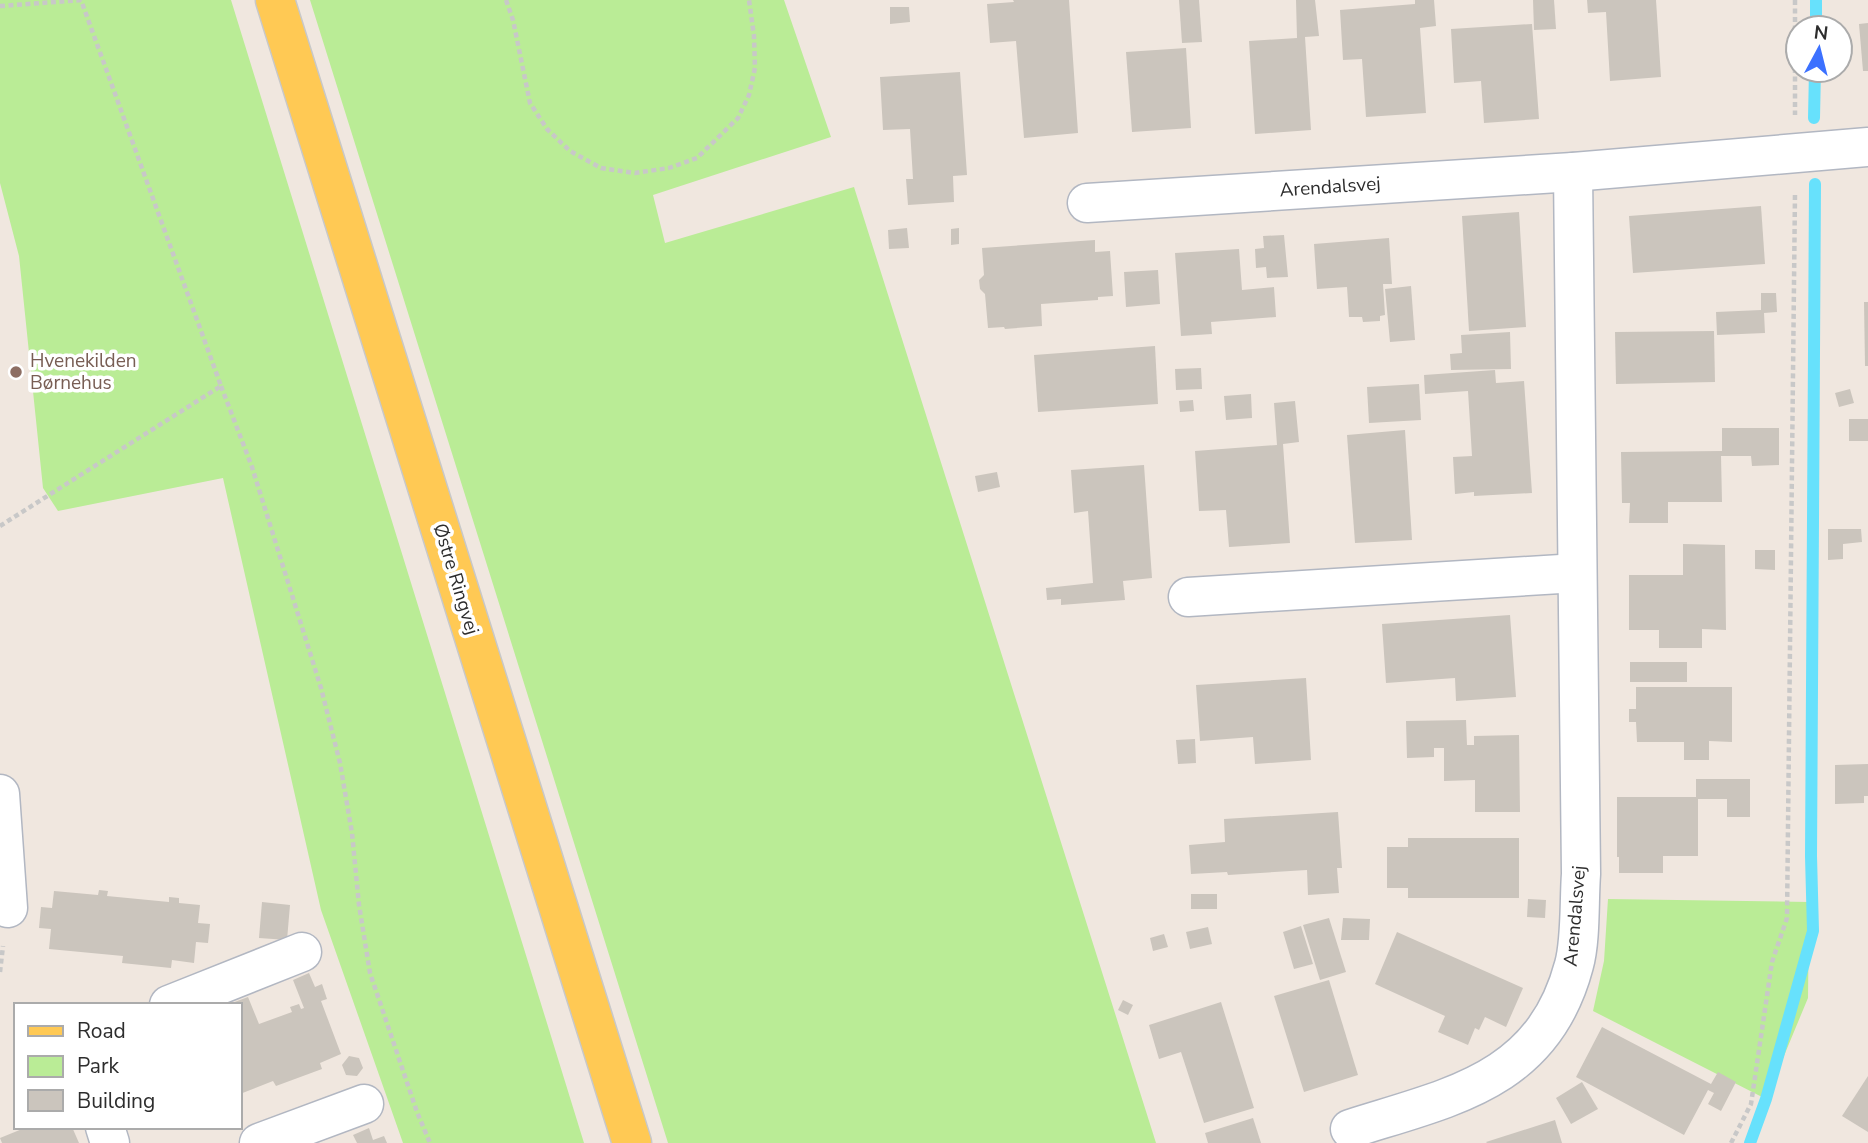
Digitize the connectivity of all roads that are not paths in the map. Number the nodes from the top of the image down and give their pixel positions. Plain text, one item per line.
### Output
1 (277, 7) edge
2 (1868, 147) edge
3 (1573, 172) junction
4 (1087, 203) dead end
5 (1577, 573) junction
6 (1188, 597) dead end
7 (0, 794) edge
8 (8, 908) dead end
9 (302, 951) dead end
10 (174, 1003) edge
11 (364, 1104) dead end
12 (1350, 1129) dead end
13 (259, 1143) edge
14 (632, 1143) edge

1 - 14 main road, Østre Ringvej
2 - 3 street, Arendalsvej
3 - 4 street, Arendalsvej
3 - 5 street, Arendalsvej
5 - 6 street
5 - 12 street, Arendalsvej
7 - 8 street
9 - 10 street
11 - 13 street

